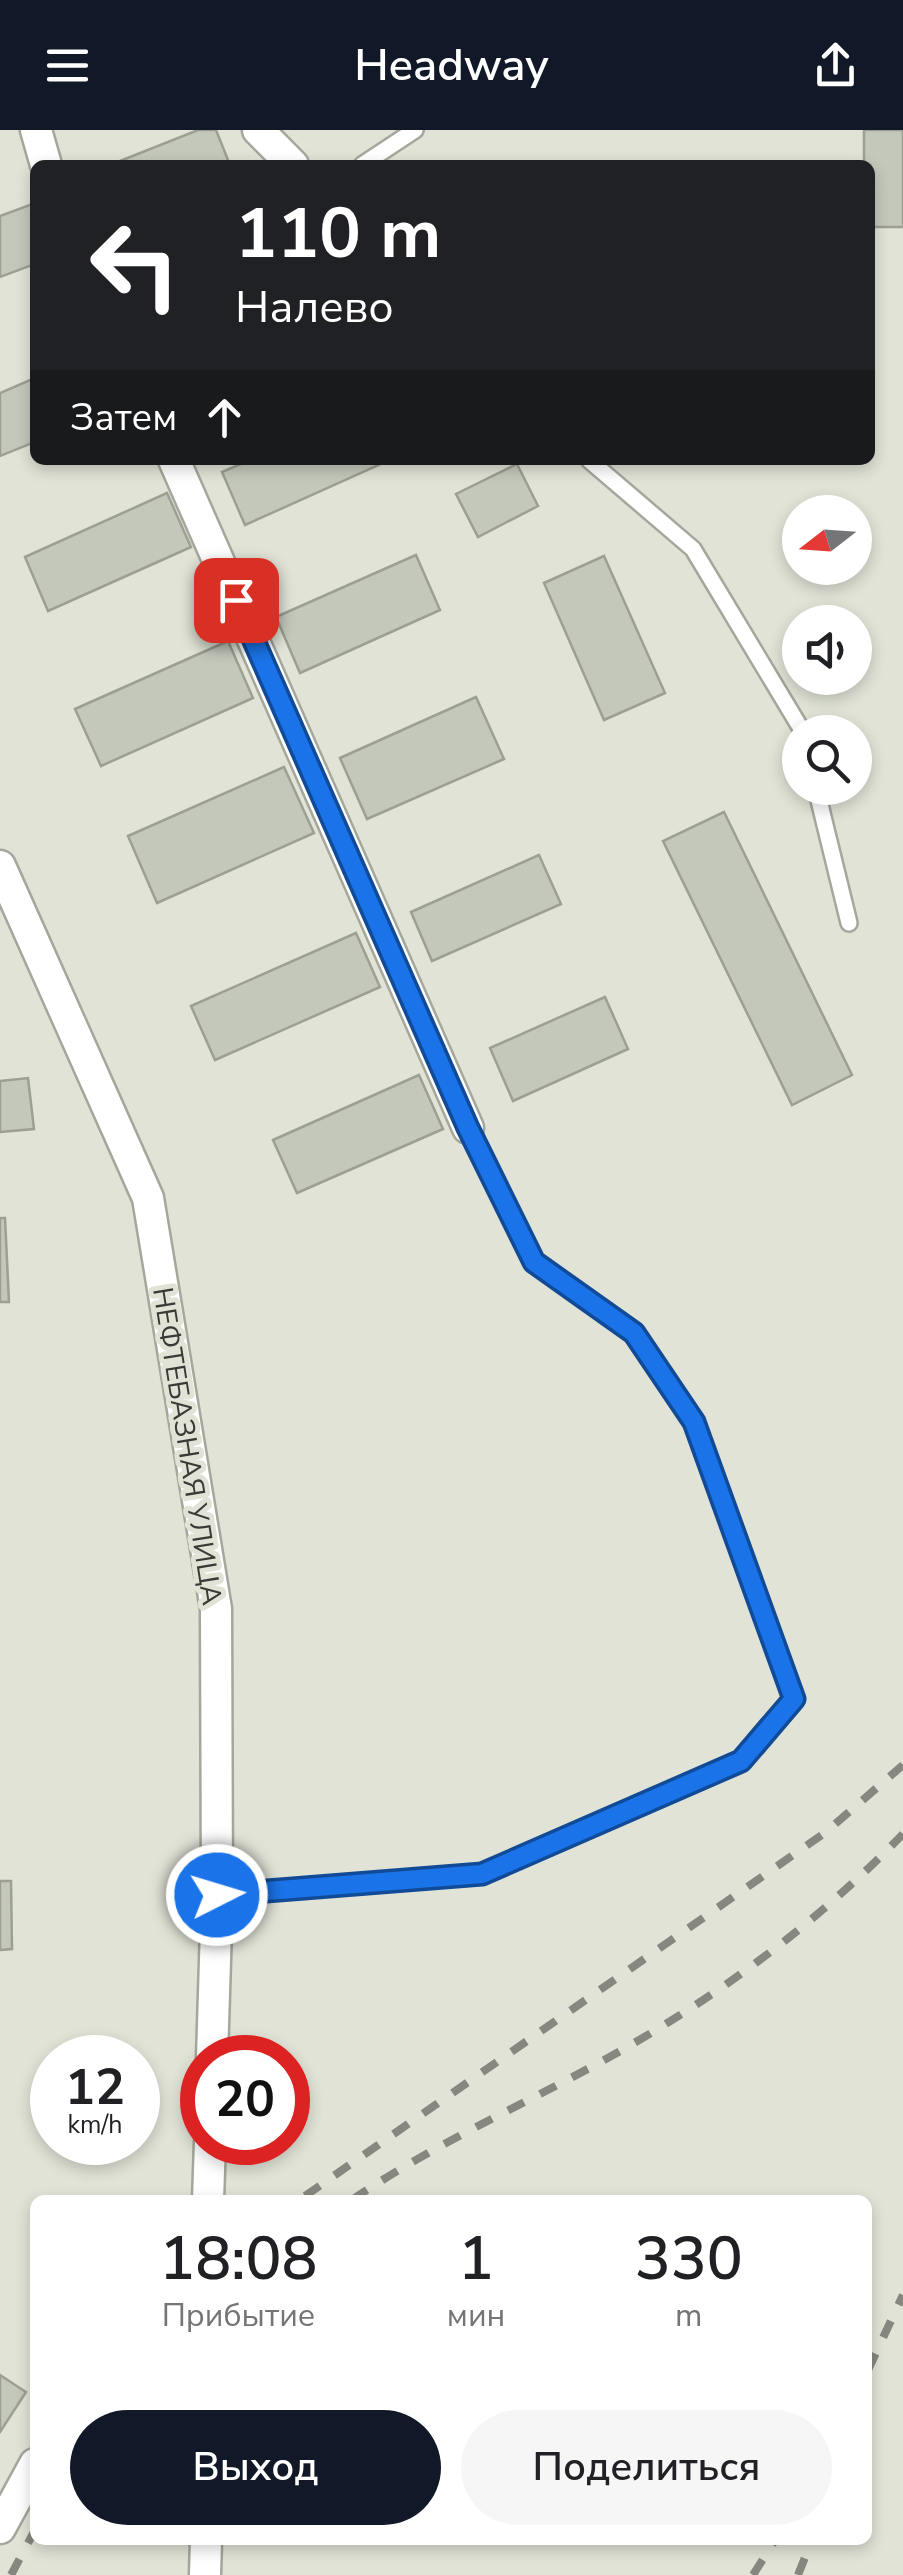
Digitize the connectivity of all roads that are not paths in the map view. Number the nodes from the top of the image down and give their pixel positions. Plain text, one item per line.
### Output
1 (36, 130) edge
2 (258, 130) edge
3 (415, 130) edge
4 (45, 160) edge
5 (288, 160) edge
6 (370, 160) edge
7 (176, 465) edge
8 (595, 465) edge
9 (793, 715) edge
10 (820, 805) edge
11 (0, 866) edge
12 (849, 923) dead end
13 (468, 1128) joint
14 (217, 1895) junction
15 (213, 2035) edge
16 (209, 2165) edge
17 (208, 2195) edge
18 (30, 2473) edge
19 (0, 2528) edge
20 (206, 2545) edge
21 (205, 2575) edge

1 - 4 street
2 - 5 street
3 - 6 lane
7 - 13 street
8 - 9 lane
10 - 12 lane
11 - 14 street, НЕФТЕБАЗНАЯ УЛИЦА
13 - 14 lane
14 - 15 street, НЕФТЕБАЗНАЯ УЛИЦА
16 - 17 street
18 - 19 street
20 - 21 street

